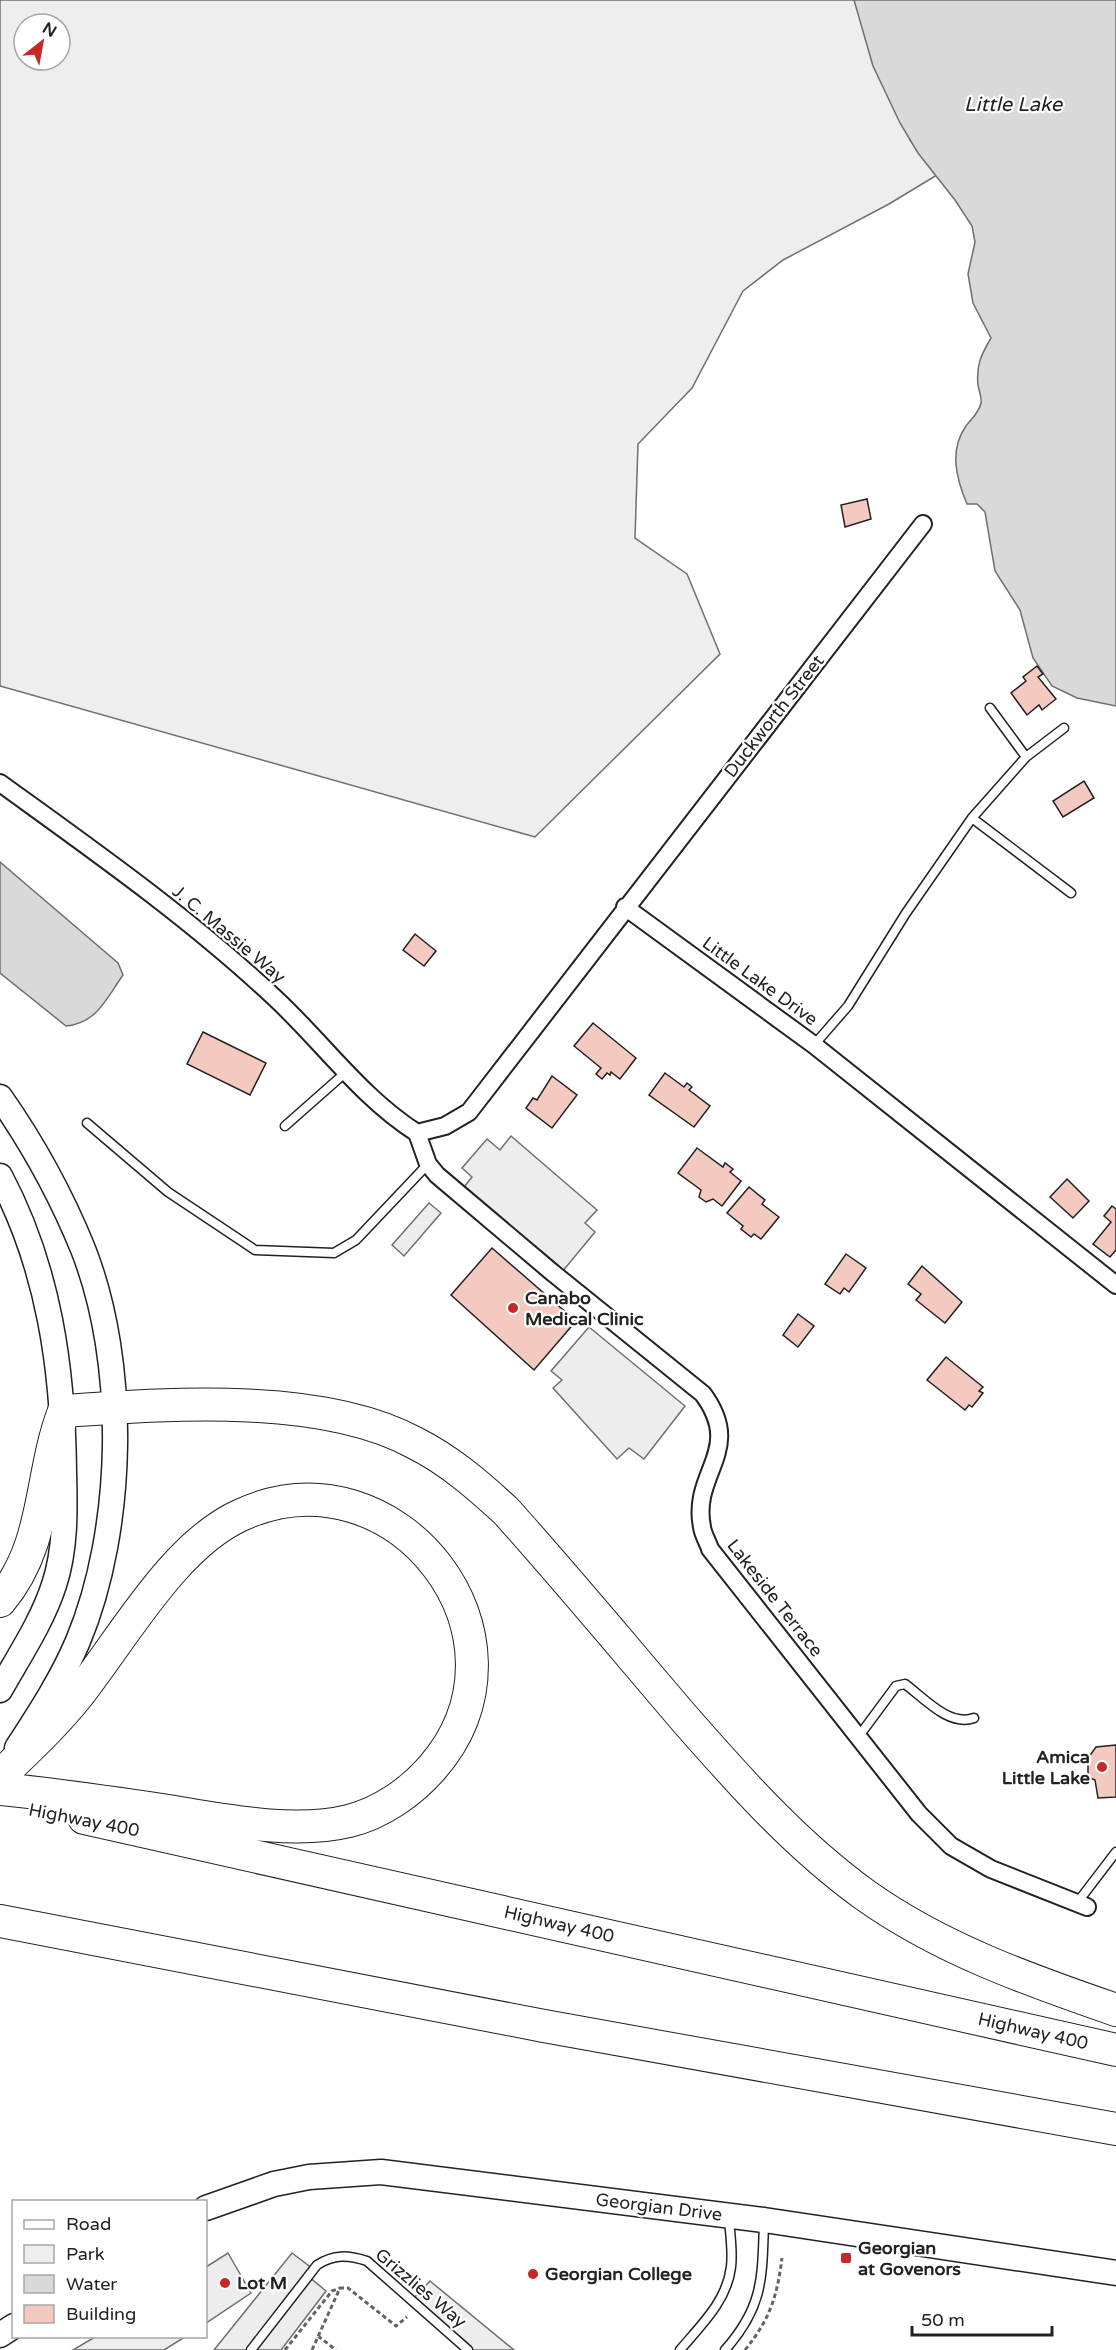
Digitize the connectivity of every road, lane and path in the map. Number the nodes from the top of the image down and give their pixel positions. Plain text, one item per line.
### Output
1 (923, 524) dead end
2 (990, 708) dead end
3 (1064, 728) dead end
4 (1026, 757) junction
5 (0, 783) edge
6 (972, 818) junction
7 (1071, 893) dead end
8 (625, 907) junction
9 (814, 1045) junction
10 (345, 1073) junction
11 (0, 1097) edge
12 (87, 1123) dead end
13 (285, 1126) dead end
14 (417, 1133) junction
15 (428, 1164) junction
16 (0, 1176) edge
17 (1116, 1285) edge
18 (114, 1407) junction
19 (64, 1411) junction
20 (0, 1601) edge
21 (0, 1690) edge
22 (974, 1718) dead end
23 (859, 1736) junction
24 (0, 1771) edge
25 (0, 1776) edge
26 (0, 1789) edge
27 (20, 1801) edge
28 (1116, 1852) edge
29 (1082, 1905) joint
30 (0, 1921) edge
31 (0, 1941) edge
32 (1116, 2010) edge
33 (544, 2026) junction
34 (1116, 2050) edge
35 (1116, 2129) edge
36 (207, 2208) edge
37 (729, 2216) junction
38 (764, 2220) junction
39 (1116, 2273) edge
40 (340, 2288) junction
41 (414, 2322) dead end
42 (318, 2336) junction
43 (251, 2350) edge
44 (285, 2350) edge
45 (312, 2350) edge
46 (336, 2350) edge
47 (468, 2350) edge
48 (680, 2350) edge
49 (725, 2350) edge

1 - 8 street, Duckworth Street
2 - 4 lane
3 - 4 lane
4 - 6 lane
5 - 10 street, J. C. Massie Way
6 - 7 lane
6 - 9 lane
8 - 9 street, Little Lake Drive
8 - 14 street
9 - 17 street, Little Lake Drive
10 - 13 lane
10 - 14 street, J. C. Massie Way
11 - 18 main road
12 - 15 lane
14 - 15 street, Lakeside Terrace
15 - 23 street, Lakeside Terrace
16 - 19 main road
18 - 19 highway
18 - 24 main road
18 - 32 highway
19 - 20 highway
19 - 21 main road
22 - 23 lane
23 - 29 street, Lakeside Terrace
25 - 27 highway
26 - 27 highway
27 - 34 highway, Highway 400
28 - 29 lane
30 - 33 highway
31 - 33 highway
33 - 35 highway
36 - 37 main road, Georgian Drive
37 - 38 main road, Georgian Drive
37 - 48 lane
38 - 39 main road, Georgian Drive
38 - 49 lane
40 - 41 path
40 - 42 path
40 - 44 path
42 - 45 path
42 - 46 path
43 - 47 lane, Grizzlies Way

